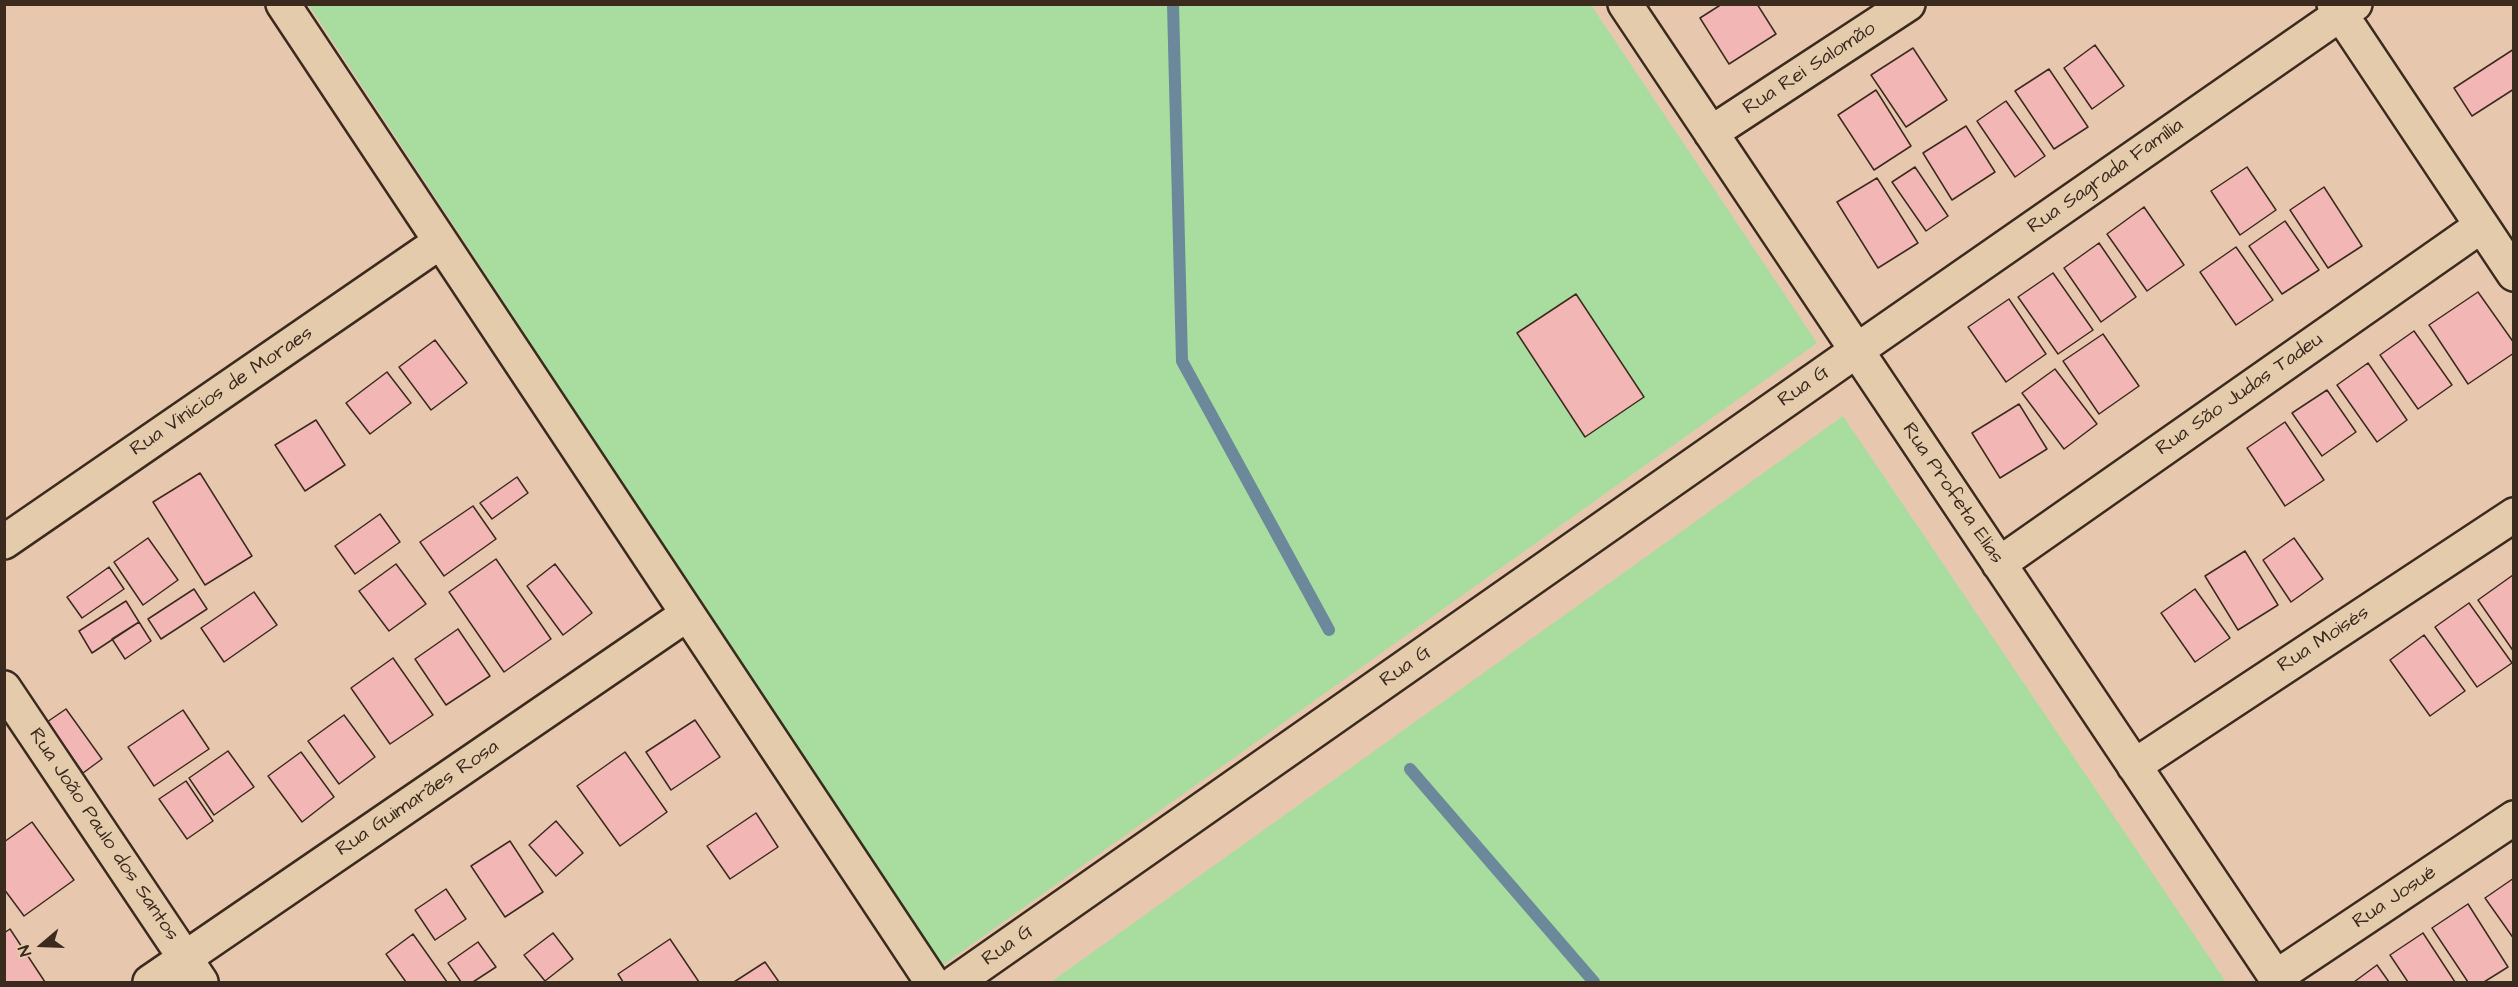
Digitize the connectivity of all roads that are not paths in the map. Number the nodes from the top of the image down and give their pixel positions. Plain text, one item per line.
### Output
1 (283, 4) edge
2 (1625, 4) edge
3 (1908, 4) edge
4 (2343, 8) edge
5 (1711, 133) junction
6 (2481, 226) junction
7 (440, 242) junction
8 (2514, 274) edge
9 (1856, 351) junction
10 (2514, 515) edge
11 (4, 542) edge
12 (1999, 564) junction
13 (686, 615) junction
14 (4, 688) edge
15 (2134, 766) junction
16 (2514, 818) edge
17 (193, 971) edge
18 (2277, 980) edge
19 (150, 982) edge
20 (932, 982) edge
21 (956, 982) edge

1 - 7 street
2 - 5 street, Rua Profeta Elias
3 - 5 street, Rua Rei Salomão
4 - 6 street
4 - 9 street, Rua Sagrada Família
5 - 9 street, Rua Profeta Elias
6 - 8 street
6 - 12 street, Rua São Judas Tadeu
7 - 11 street, Rua Vinícios de Moraes
7 - 13 street
9 - 12 street, Rua Profeta Elias
9 - 21 street, Rua G
10 - 15 street, Rua Moisés
12 - 15 street, Rua Profeta Elias
13 - 17 street, Rua Guimarães Rosa
13 - 20 street
14 - 17 street, Rua João Paulo dos Santos
15 - 18 street, Rua Profeta Elias
16 - 18 street, Rua Josué
17 - 19 street, Rua Guimarães Rosa

